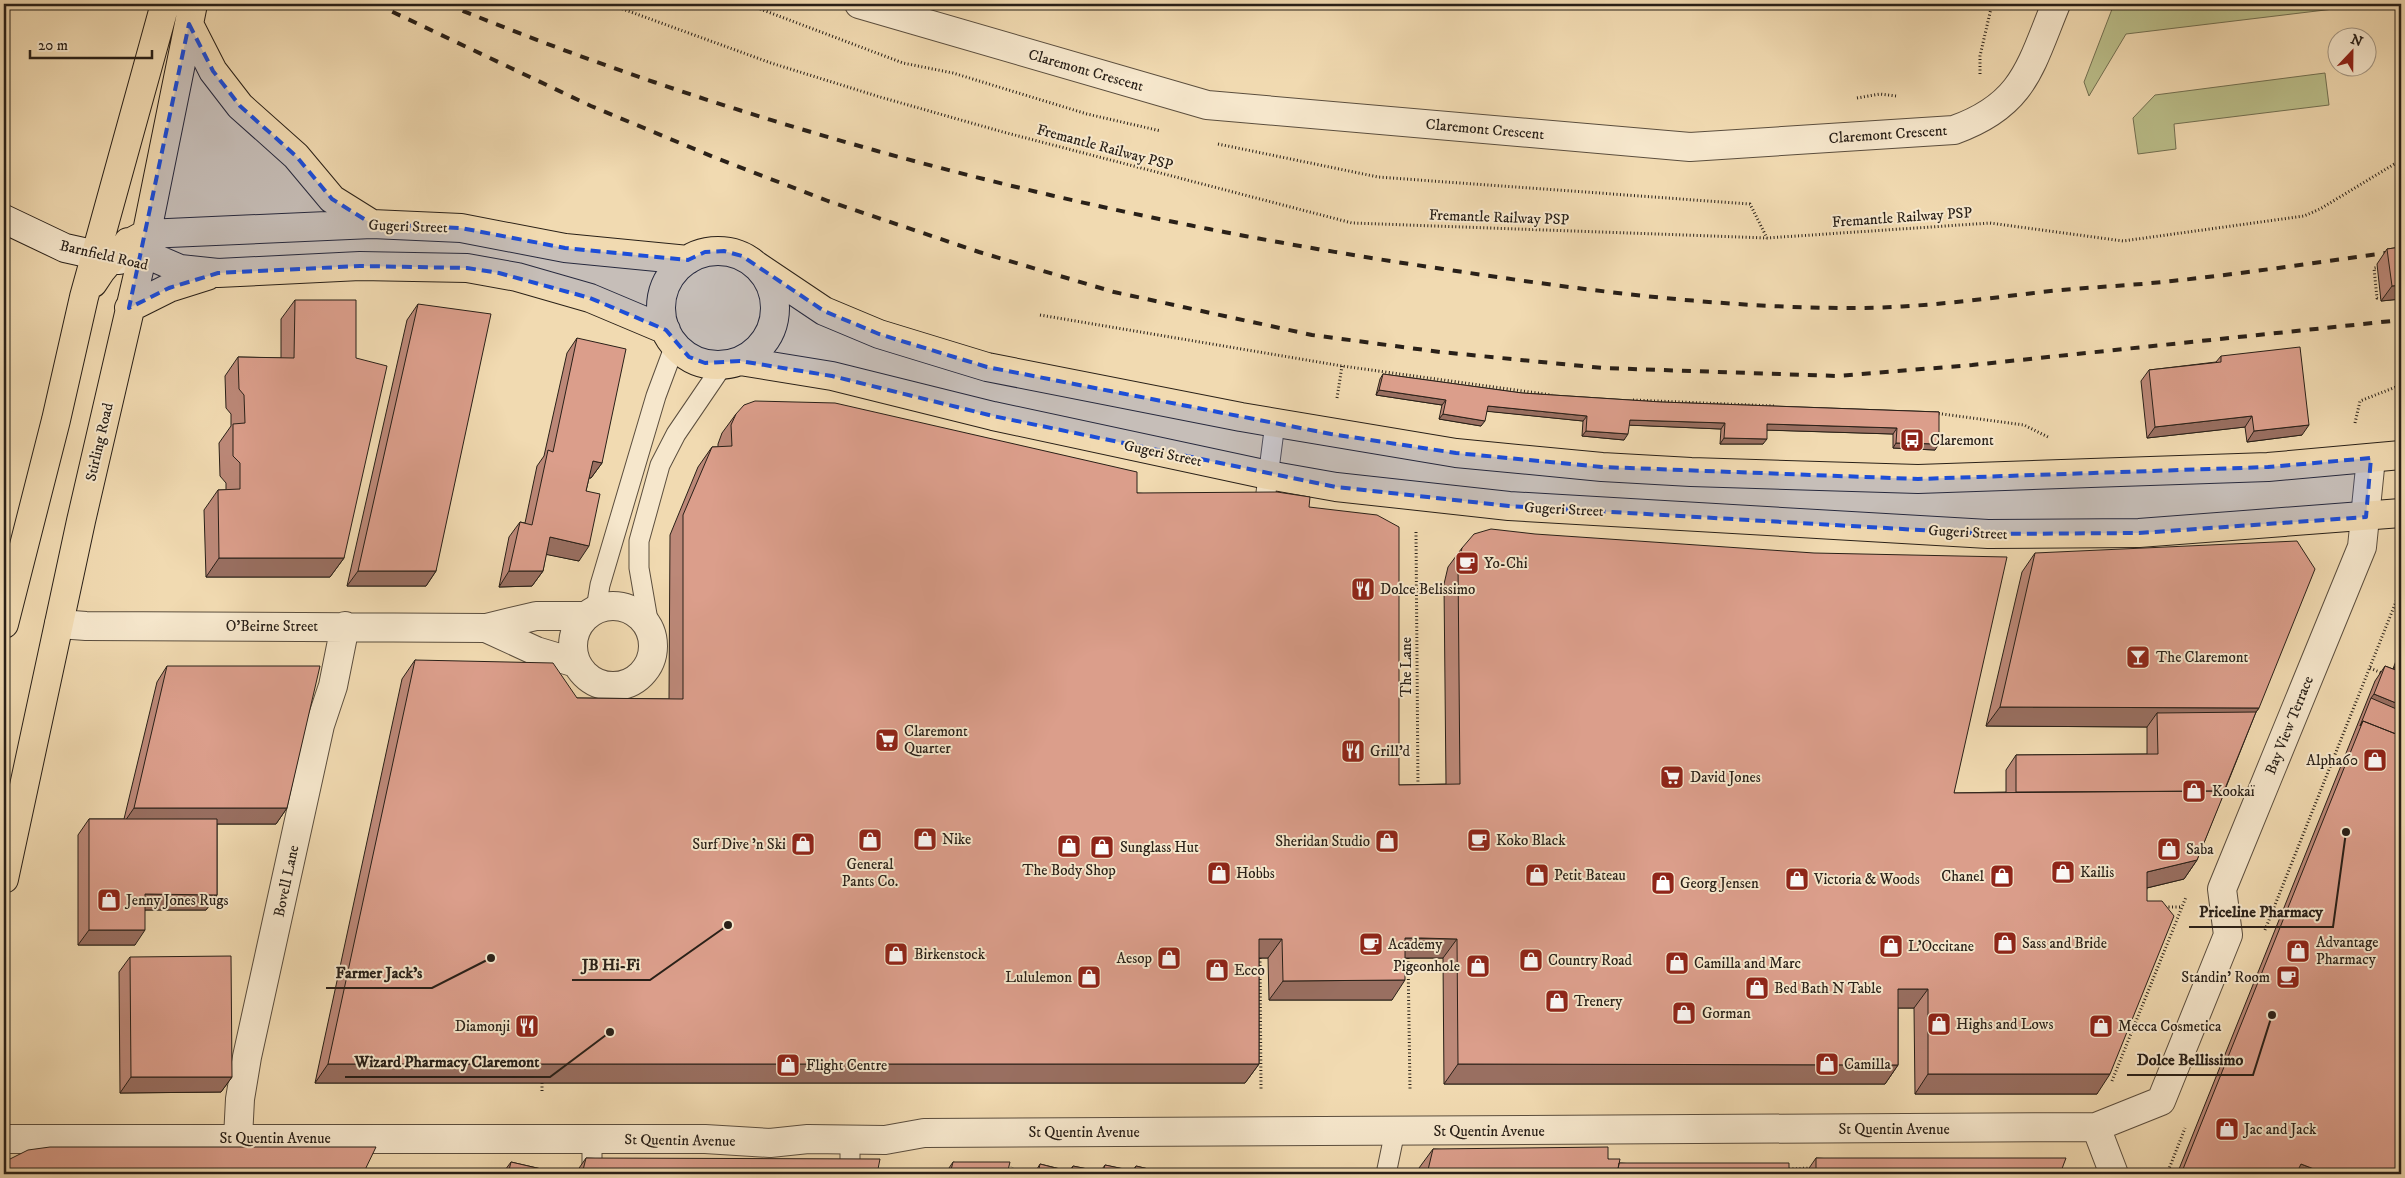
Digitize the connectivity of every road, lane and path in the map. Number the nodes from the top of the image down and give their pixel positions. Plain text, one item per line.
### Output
1 (165, 4) edge
2 (609, 4) edge
3 (747, 4) edge
4 (859, 4) edge
5 (1992, 4) edge
6 (2056, 4) edge
7 (191, 14) edge
8 (1980, 78) dead end
9 (1898, 96) dead end
10 (1848, 100) dead end
11 (1162, 132) dead end
12 (1210, 142) dead end
13 (2401, 160) edge
14 (4, 219) edge
15 (372, 224) junction
16 (1767, 238) junction
17 (127, 251) junction
18 (688, 260) junction
19 (757, 266) junction
20 (2383, 267) dead end
21 (218, 273) junction
22 (2385, 297) dead end
23 (129, 308) junction
24 (1040, 315) dead end
25 (671, 338) junction
26 (731, 363) junction
27 (2401, 385) edge
28 (1562, 397) edge
29 (1631, 400) edge
30 (1780, 407) edge
31 (1925, 412) edge
32 (1275, 423) junction
33 (2354, 431) dead end
34 (2052, 439) dead end
35 (2401, 455) edge
36 (2371, 458) junction
37 (1268, 475) junction
38 (2401, 513) edge
39 (2366, 517) junction
40 (1416, 531) dead end
41 (1261, 533) edge
42 (2401, 590) edge
43 (591, 613) junction
44 (4, 624) edge
45 (59, 624) junction
46 (345, 626) junction
47 (649, 626) junction
48 (486, 628) junction
49 (576, 663) junction
50 (2370, 668) junction
51 (2386, 674) edge
52 (1418, 794) edge
53 (6, 862) edge
54 (2162, 907) edge
55 (2181, 907) dead end
56 (2263, 935) dead end
57 (1260, 958) edge
58 (1408, 958) edge
59 (542, 1082) edge
60 (1410, 1089) dead end
61 (542, 1090) edge
62 (1261, 1090) edge
63 (2161, 1101) joint
64 (2189, 1119) dead end
65 (2096, 1127) junction
66 (1395, 1131) junction
67 (238, 1138) junction
68 (4, 1139) edge
69 (592, 1139) junction
70 (850, 1139) junction
71 (1790, 1162) edge
72 (1817, 1168) edge
73 (1790, 1169) junction
74 (592, 1174) edge
75 (850, 1174) edge
76 (1386, 1174) edge
77 (1790, 1174) edge
78 (2114, 1174) edge
79 (2166, 1174) edge

1 - 17 main road
2 - 16 path, Fremantle Railway PSP
3 - 11 path
4 - 6 street, Claremont Crescent
5 - 8 path
7 - 15 main road
7 - 17 main road, Stirling Road
9 - 10 path
12 - 16 path
13 - 16 path, Fremantle Railway PSP
14 - 17 street, Barnfield Road
15 - 17 main road, Gugeri Street
15 - 18 main road, Gugeri Street
17 - 21 main road
17 - 23 main road, Stirling Road
17 - 44 main road
18 - 19 main road
18 - 25 main road
19 - 26 main road
19 - 32 main road
20 - 22 path
21 - 23 main road
21 - 25 main road
23 - 45 main road, Stirling Road
24 - 28 path
25 - 26 main road
25 - 43 lane
26 - 37 main road, Gugeri Street
26 - 47 lane
27 - 33 path
29 - 30 path
31 - 34 path
32 - 36 main road
32 - 37 lane
35 - 36 main road
36 - 39 street, Bay View Terrace
37 - 39 main road, Gugeri Street
37 - 41 lane
38 - 39 main road, Gugeri Street
39 - 63 street, Bay View Terrace
40 - 52 path, The Lane
42 - 50 path
43 - 47 street
43 - 48 street, O'Beirne Street
43 - 49 street
45 - 46 street, O'Beirne Street
45 - 53 main road, Stirling Road
46 - 48 street, O'Beirne Street
46 - 67 street, Bovell Lane
47 - 49 street
48 - 49 street, O'Beirne Street
50 - 51 path
50 - 56 path
54 - 55 path
57 - 62 path
58 - 60 path
59 - 61 path
63 - 65 street, St Quentin Avenue
64 - 79 path
65 - 66 street, St Quentin Avenue
65 - 78 street
66 - 70 street, St Quentin Avenue
66 - 76 lane
67 - 68 street, St Quentin Avenue
67 - 69 street, St Quentin Avenue
69 - 70 street, St Quentin Avenue
69 - 74 lane
70 - 75 lane
71 - 73 path
72 - 73 path
73 - 77 path

